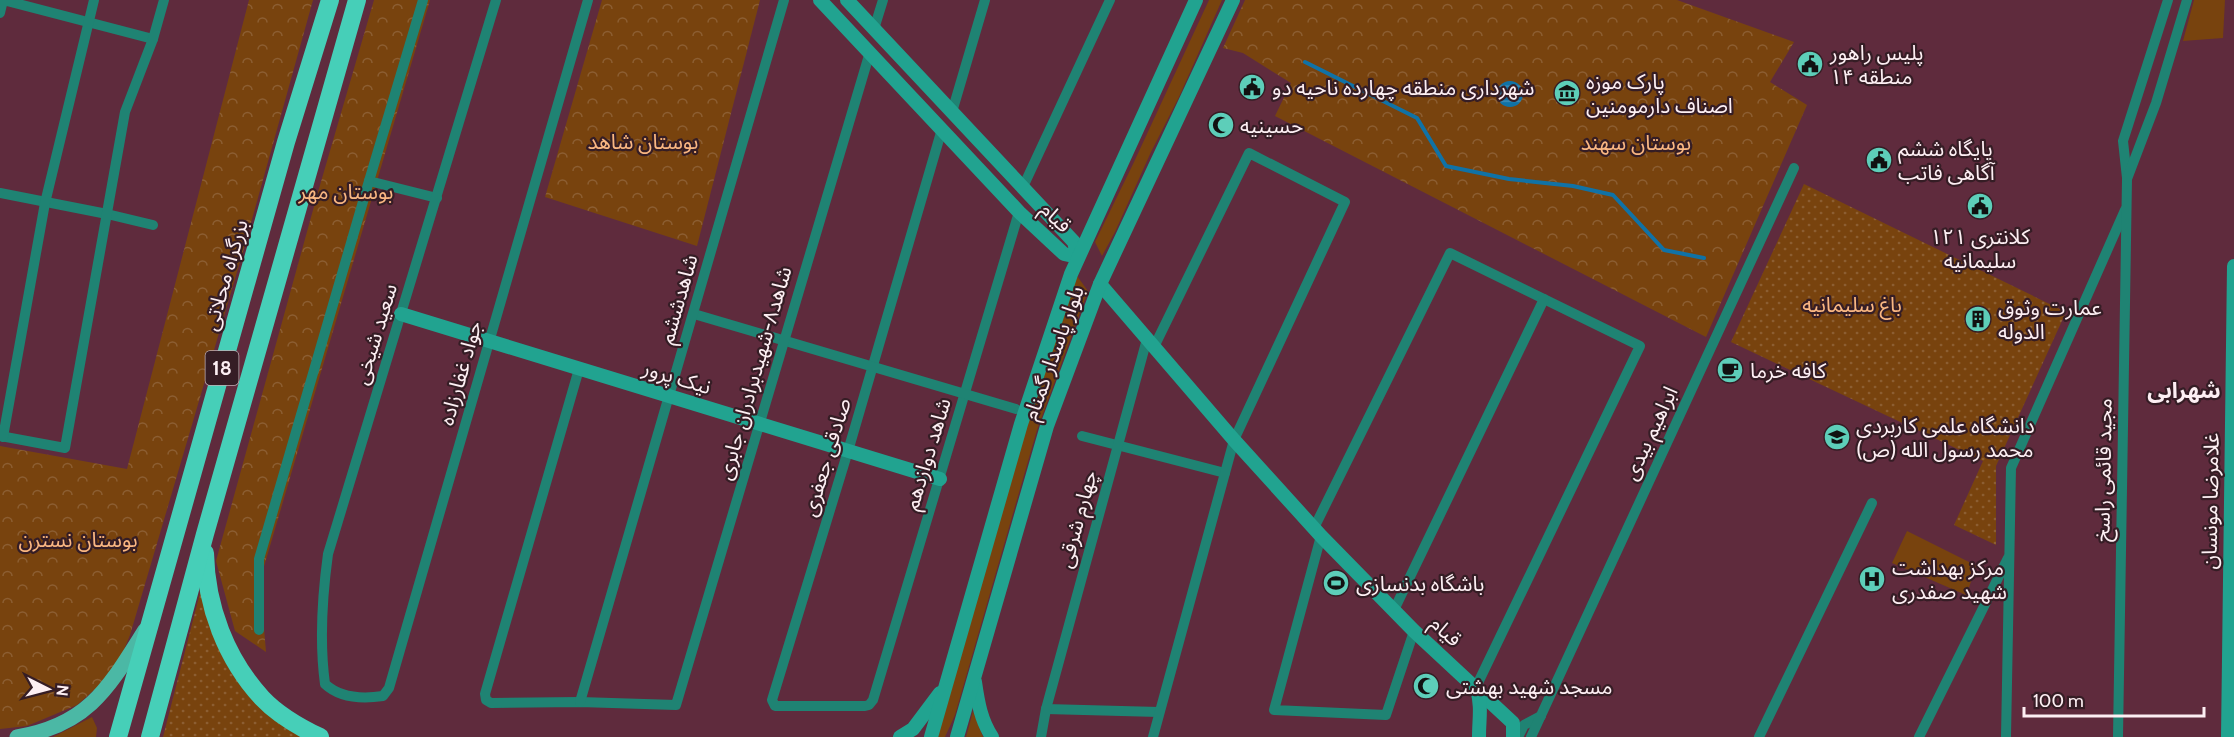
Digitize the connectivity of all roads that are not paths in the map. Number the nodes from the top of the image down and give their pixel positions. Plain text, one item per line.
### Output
1 (3, 0) edge
2 (94, 0) edge
3 (164, 0) edge
4 (330, 0) edge
5 (341, 0) edge
6 (347, 0) edge
7 (357, 0) edge
8 (423, 0) edge
9 (496, 0) edge
10 (588, 0) edge
11 (784, 0) edge
12 (791, 0) edge
13 (820, 0) edge
14 (847, 0) edge
15 (883, 0) edge
16 (985, 0) edge
17 (1110, 0) edge
18 (1196, 0) edge
19 (1233, 0) edge
20 (2168, 0) edge
21 (2187, 0) edge
22 (0, 13) edge
23 (89, 22) junction
24 (874, 29) junction
25 (153, 39) junction
26 (772, 44) junction
27 (870, 52) junction
28 (310, 67) junction
29 (335, 75) junction
30 (952, 112) junction
31 (942, 129) junction
32 (1794, 168) dead end
33 (2127, 179) junction
34 (369, 181) junction
35 (1023, 187) junction
36 (0, 194) edge
37 (436, 198) junction
38 (45, 203) junction
39 (2127, 205) junction
40 (1019, 212) junction
41 (107, 214) junction
42 (153, 225) dead end
43 (1078, 257) junction
44 (2234, 266) edge
45 (1100, 284) junction
46 (1544, 299) junction
47 (401, 314) junction
48 (694, 314) junction
49 (489, 341) junction
50 (784, 341) junction
51 (1151, 343) junction
52 (873, 367) junction
53 (579, 369) junction
54 (965, 394) junction
55 (670, 397) junction
56 (1016, 409) dead end
57 (760, 424) junction
58 (1, 436) edge
59 (1083, 436) dead end
60 (1234, 440) junction
61 (1117, 445) junction
62 (848, 451) junction
63 (2233, 471) edge
64 (1225, 473) junction
65 (940, 479) junction
66 (1872, 503) dead end
67 (1317, 532) junction
68 (205, 534) junction
69 (2009, 555) junction
70 (1394, 610) junction
71 (150, 622) junction
72 (259, 630) dead end
73 (1414, 631) junction
74 (975, 677) junction
75 (325, 684) joint
76 (945, 687) junction
77 (1476, 687) junction
78 (580, 702) junction
79 (869, 705) joint
80 (1046, 709) junction
81 (1159, 712) junction
82 (1541, 716) junction
83 (17, 737) edge
84 (118, 737) edge
85 (150, 737) edge
86 (320, 737) edge
87 (900, 737) edge
88 (931, 737) edge
89 (957, 737) edge
90 (992, 737) edge
91 (1041, 737) edge
92 (1154, 737) edge
93 (1479, 737) edge
94 (1513, 737) edge
95 (1518, 737) edge
96 (1531, 737) edge
97 (1759, 737) edge
98 (1919, 737) edge
99 (2006, 737) edge
100 (2118, 737) edge
101 (2228, 737) edge

1 - 22 street
1 - 23 street
2 - 23 street
3 - 25 street
4 - 28 highway, بزرگراه محلاتی / 18
5 - 6 highway
7 - 29 highway, 18
8 - 34 street
9 - 37 street, سعید شیخی
10 - 49 street, جواد غفارزاده
11 - 26 street, شاهدششم
12 - 26 street, شاهدششم
13 - 27 street, قیام
14 - 24 street, قیام
15 - 24 street
16 - 30 street
17 - 35 street
18 - 43 street, بلوار پاسدار گمنام
19 - 45 street, بلوار پاسدار گمنام
20 - 33 street
21 - 33 street
23 - 25 street
23 - 38 street
24 - 30 street, قیام
25 - 41 street
26 - 48 street, شاهدششم
27 - 31 street, قیام
27 - 50 street, شاهد۸-شهیدبرادران جابری
28 - 29 highway
28 - 71 highway, بزرگراه محلاتی / 18
29 - 68 highway, 18
30 - 35 street, قیام
31 - 40 street, قیام
31 - 52 street, صادقی جعفری
32 - 82 street, ابراهیم بیدی
33 - 39 street, مجید قائمی راسخ
34 - 37 street
34 - 72 street
35 - 43 street, قیام
36 - 38 street
37 - 47 street, سعید شیخی
38 - 41 street
38 - 58 street
39 - 69 street
39 - 100 street, مجید قائمی راسخ
40 - 43 street, قیام
40 - 54 street, شاهد دوازدهم
41 - 42 street
41 - 58 street
43 - 76 street, بلوار پاسدار گمنام
44 - 63 street, غلامرضا مونسان
45 - 51 street, قیام
45 - 74 street, بلوار پاسدار گمنام
46 - 67 street
46 - 70 street
46 - 77 street
47 - 49 street, نیک پرور
47 - 75 street, سعید شیخی
48 - 50 street
48 - 55 street, شاهدششم
49 - 53 street, نیک پرور
49 - 75 street, جواد غفارزاده
50 - 52 street
50 - 57 street, شاهد۸-شهیدبرادران جابری
51 - 60 street, قیام
51 - 60 street, چهارم شرقی
51 - 61 street, چهارم شرقی
52 - 54 street
52 - 62 street, صادقی جعفری
53 - 55 street, نیک پرور
53 - 78 street
54 - 56 street
54 - 65 street, شاهد دوازدهم
55 - 57 street, نیک پرور
55 - 78 street, شاهدششم
57 - 62 street, نیک پرور
57 - 78 street, شاهد۸-شهیدبرادران جابری
59 - 61 street
60 - 64 street
60 - 67 street, قیام
61 - 64 street
61 - 80 street, چهارم شرقی
62 - 65 street, نیک پرور
62 - 79 street, صادقی جعفری
63 - 101 street, غلامرضا مونسان
64 - 81 street
65 - 79 street, شاهد دوازدهم
66 - 97 street
67 - 70 street, قیام
67 - 73 street
68 - 85 highway, 18
68 - 86 highway
69 - 98 street
69 - 99 street
70 - 73 street, قیام
71 - 83 main road
71 - 84 highway, بزرگراه محلاتی / 18
73 - 77 street, قیام
74 - 89 street, بلوار پاسدار گمنام
74 - 90 street
76 - 87 street
76 - 88 street, بلوار پاسدار گمنام
77 - 93 street
77 - 94 street, قیام
80 - 81 street
80 - 91 street, چهارم شرقی
81 - 92 street
82 - 95 street
82 - 96 street, ابراهیم بیدی

